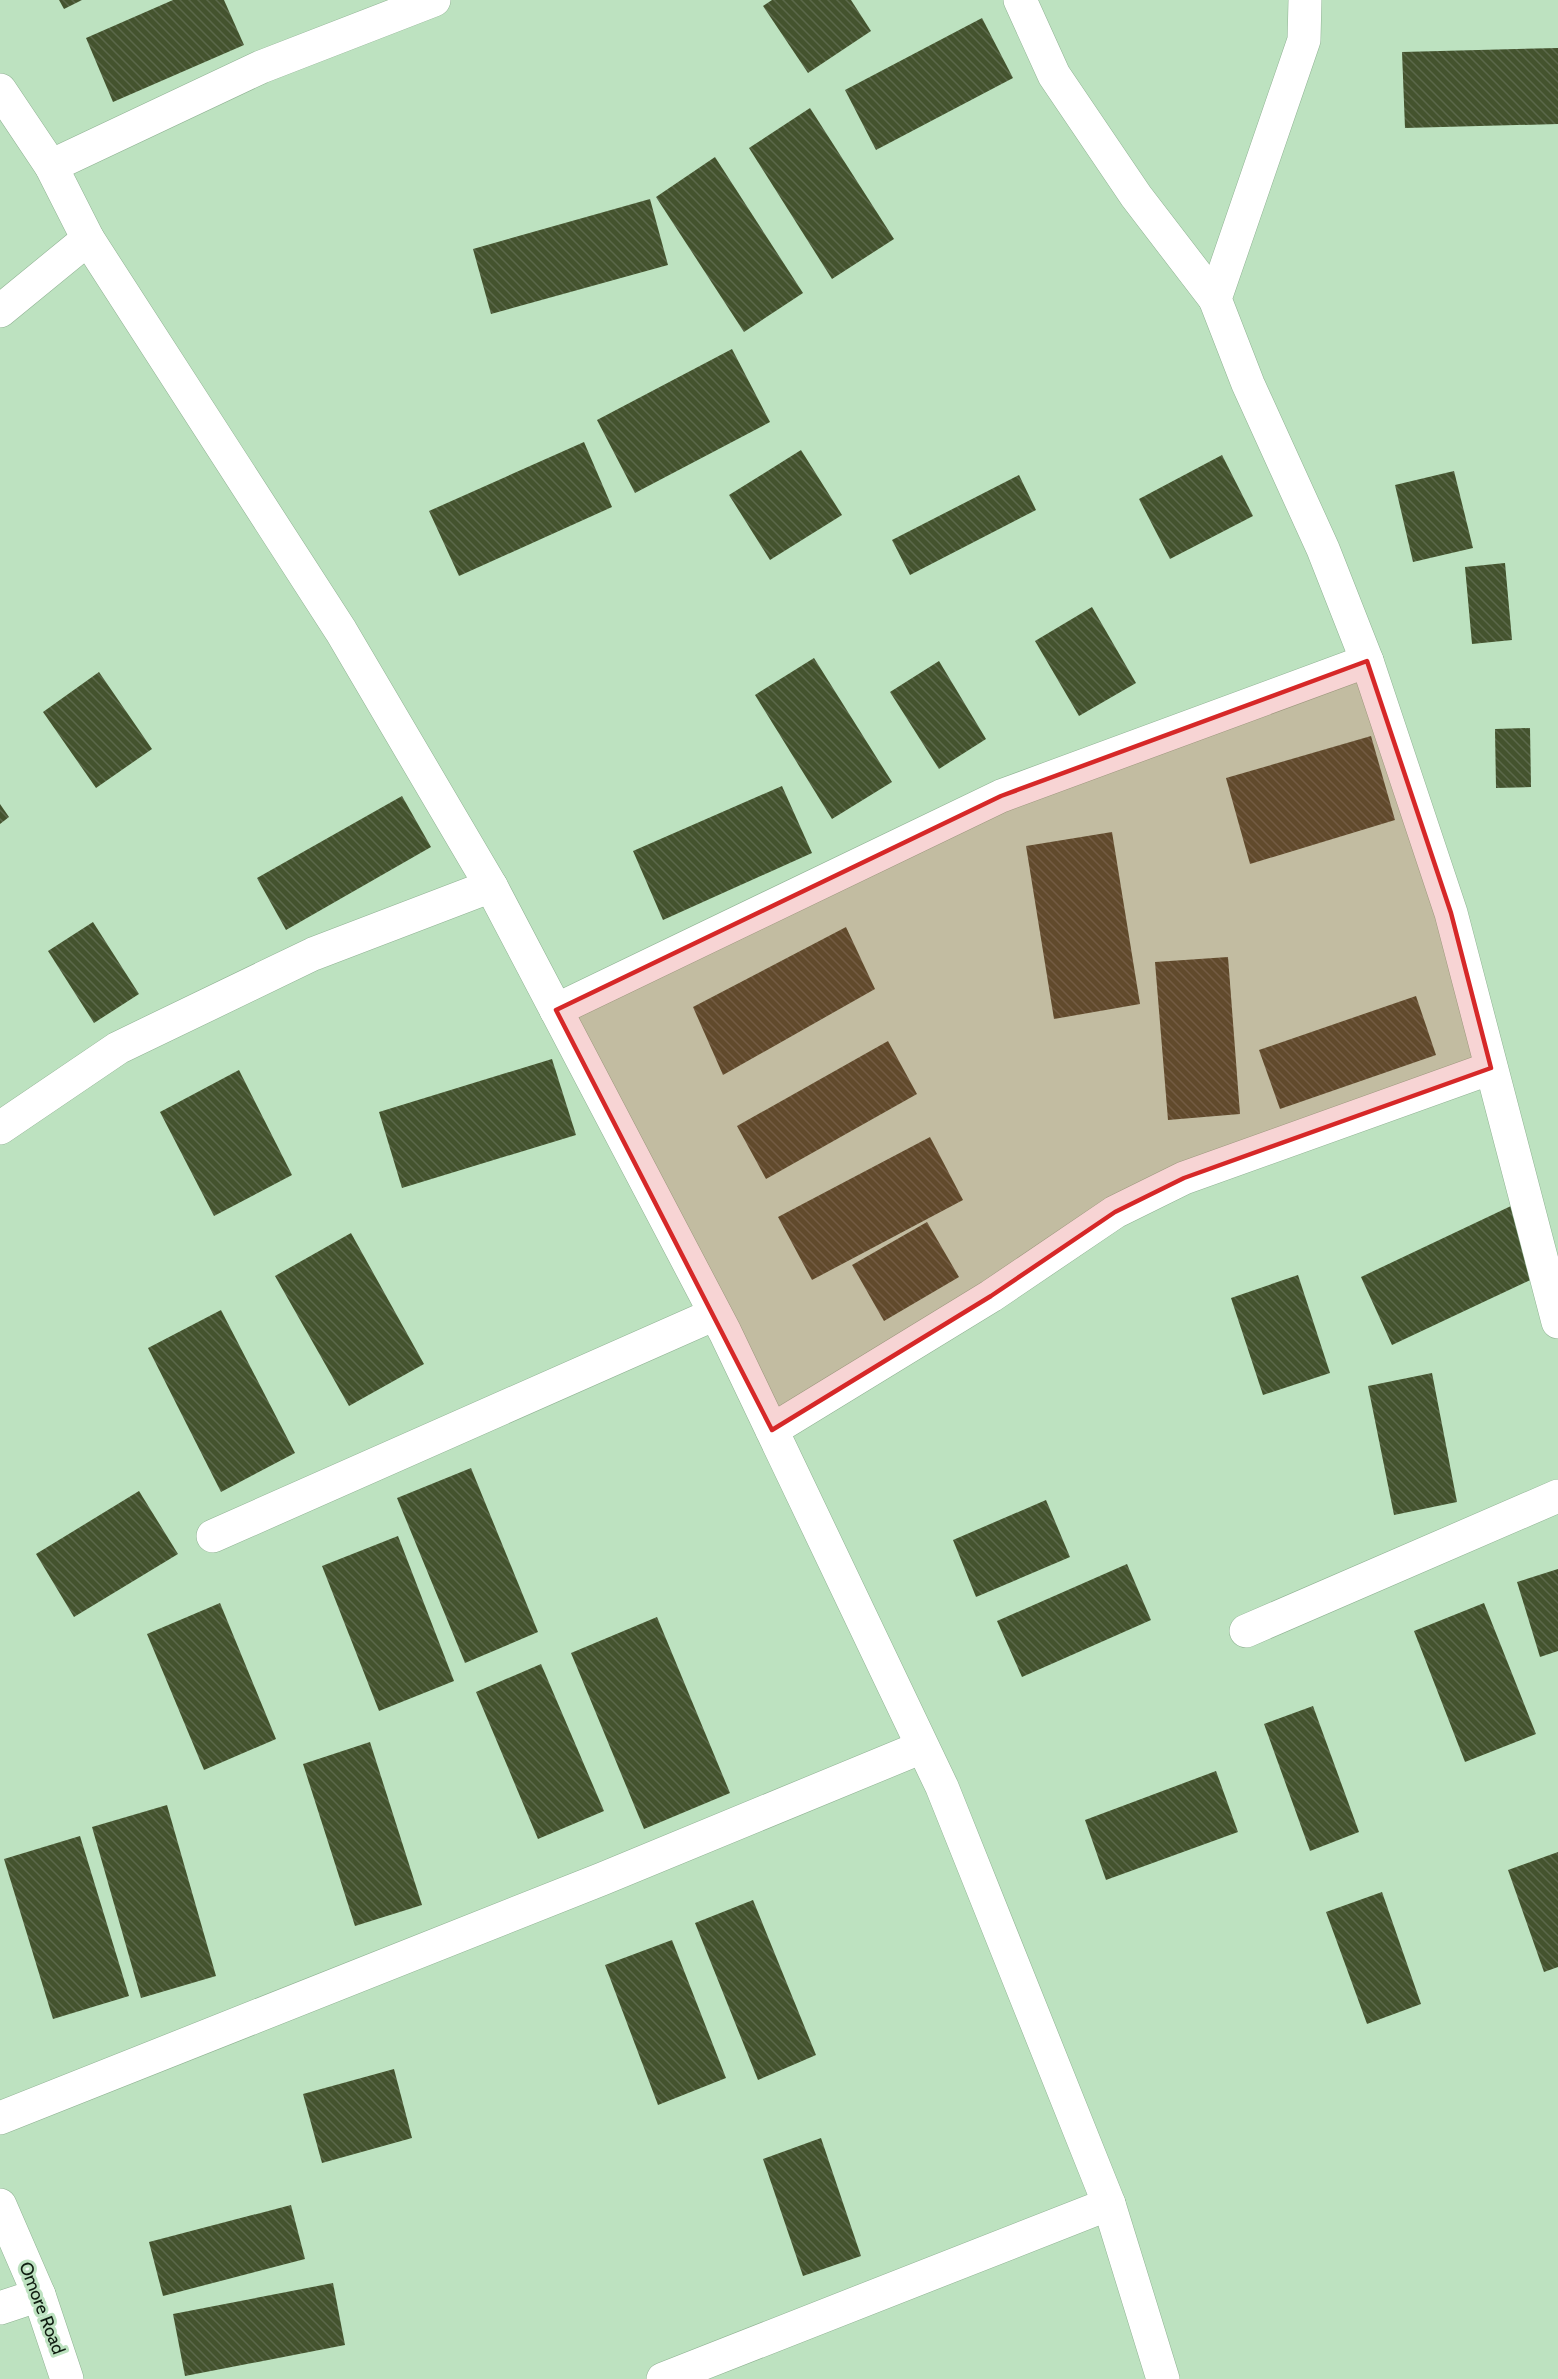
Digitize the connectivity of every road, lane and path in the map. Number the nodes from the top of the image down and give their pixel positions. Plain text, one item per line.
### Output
1 (434, 0) edge
2 (1020, 0) edge
3 (1305, 0) edge
4 (0, 90) edge
5 (51, 166) junction
6 (88, 238) junction
7 (1215, 299) junction
8 (0, 311) edge
9 (1367, 661) junction
10 (491, 886) junction
11 (556, 1010) junction
12 (1491, 1068) junction
13 (0, 1128) edge
14 (715, 1314) junction
15 (1558, 1322) edge
16 (772, 1430) junction
17 (1558, 1496) edge
18 (213, 1536) dead end
19 (1246, 1631) dead end
20 (922, 1747) junction
21 (0, 2118) edge
22 (1109, 2204) junction
23 (0, 2205) edge
24 (39, 2295) junction
25 (0, 2308) edge
26 (68, 2379) edge
27 (663, 2379) edge
28 (1163, 2379) edge

1 - 5 street
2 - 7 street
3 - 7 street
4 - 5 street
5 - 6 street
6 - 8 street
6 - 10 street
7 - 9 street
9 - 11 street
9 - 12 street
10 - 11 street
10 - 13 street
11 - 14 street
12 - 15 street
12 - 16 street
14 - 16 street
14 - 18 street
16 - 20 street
17 - 19 street
20 - 21 street
20 - 22 street
22 - 27 street
22 - 28 street
23 - 24 street, Omore Road
24 - 25 street
24 - 26 street, Omore Road

